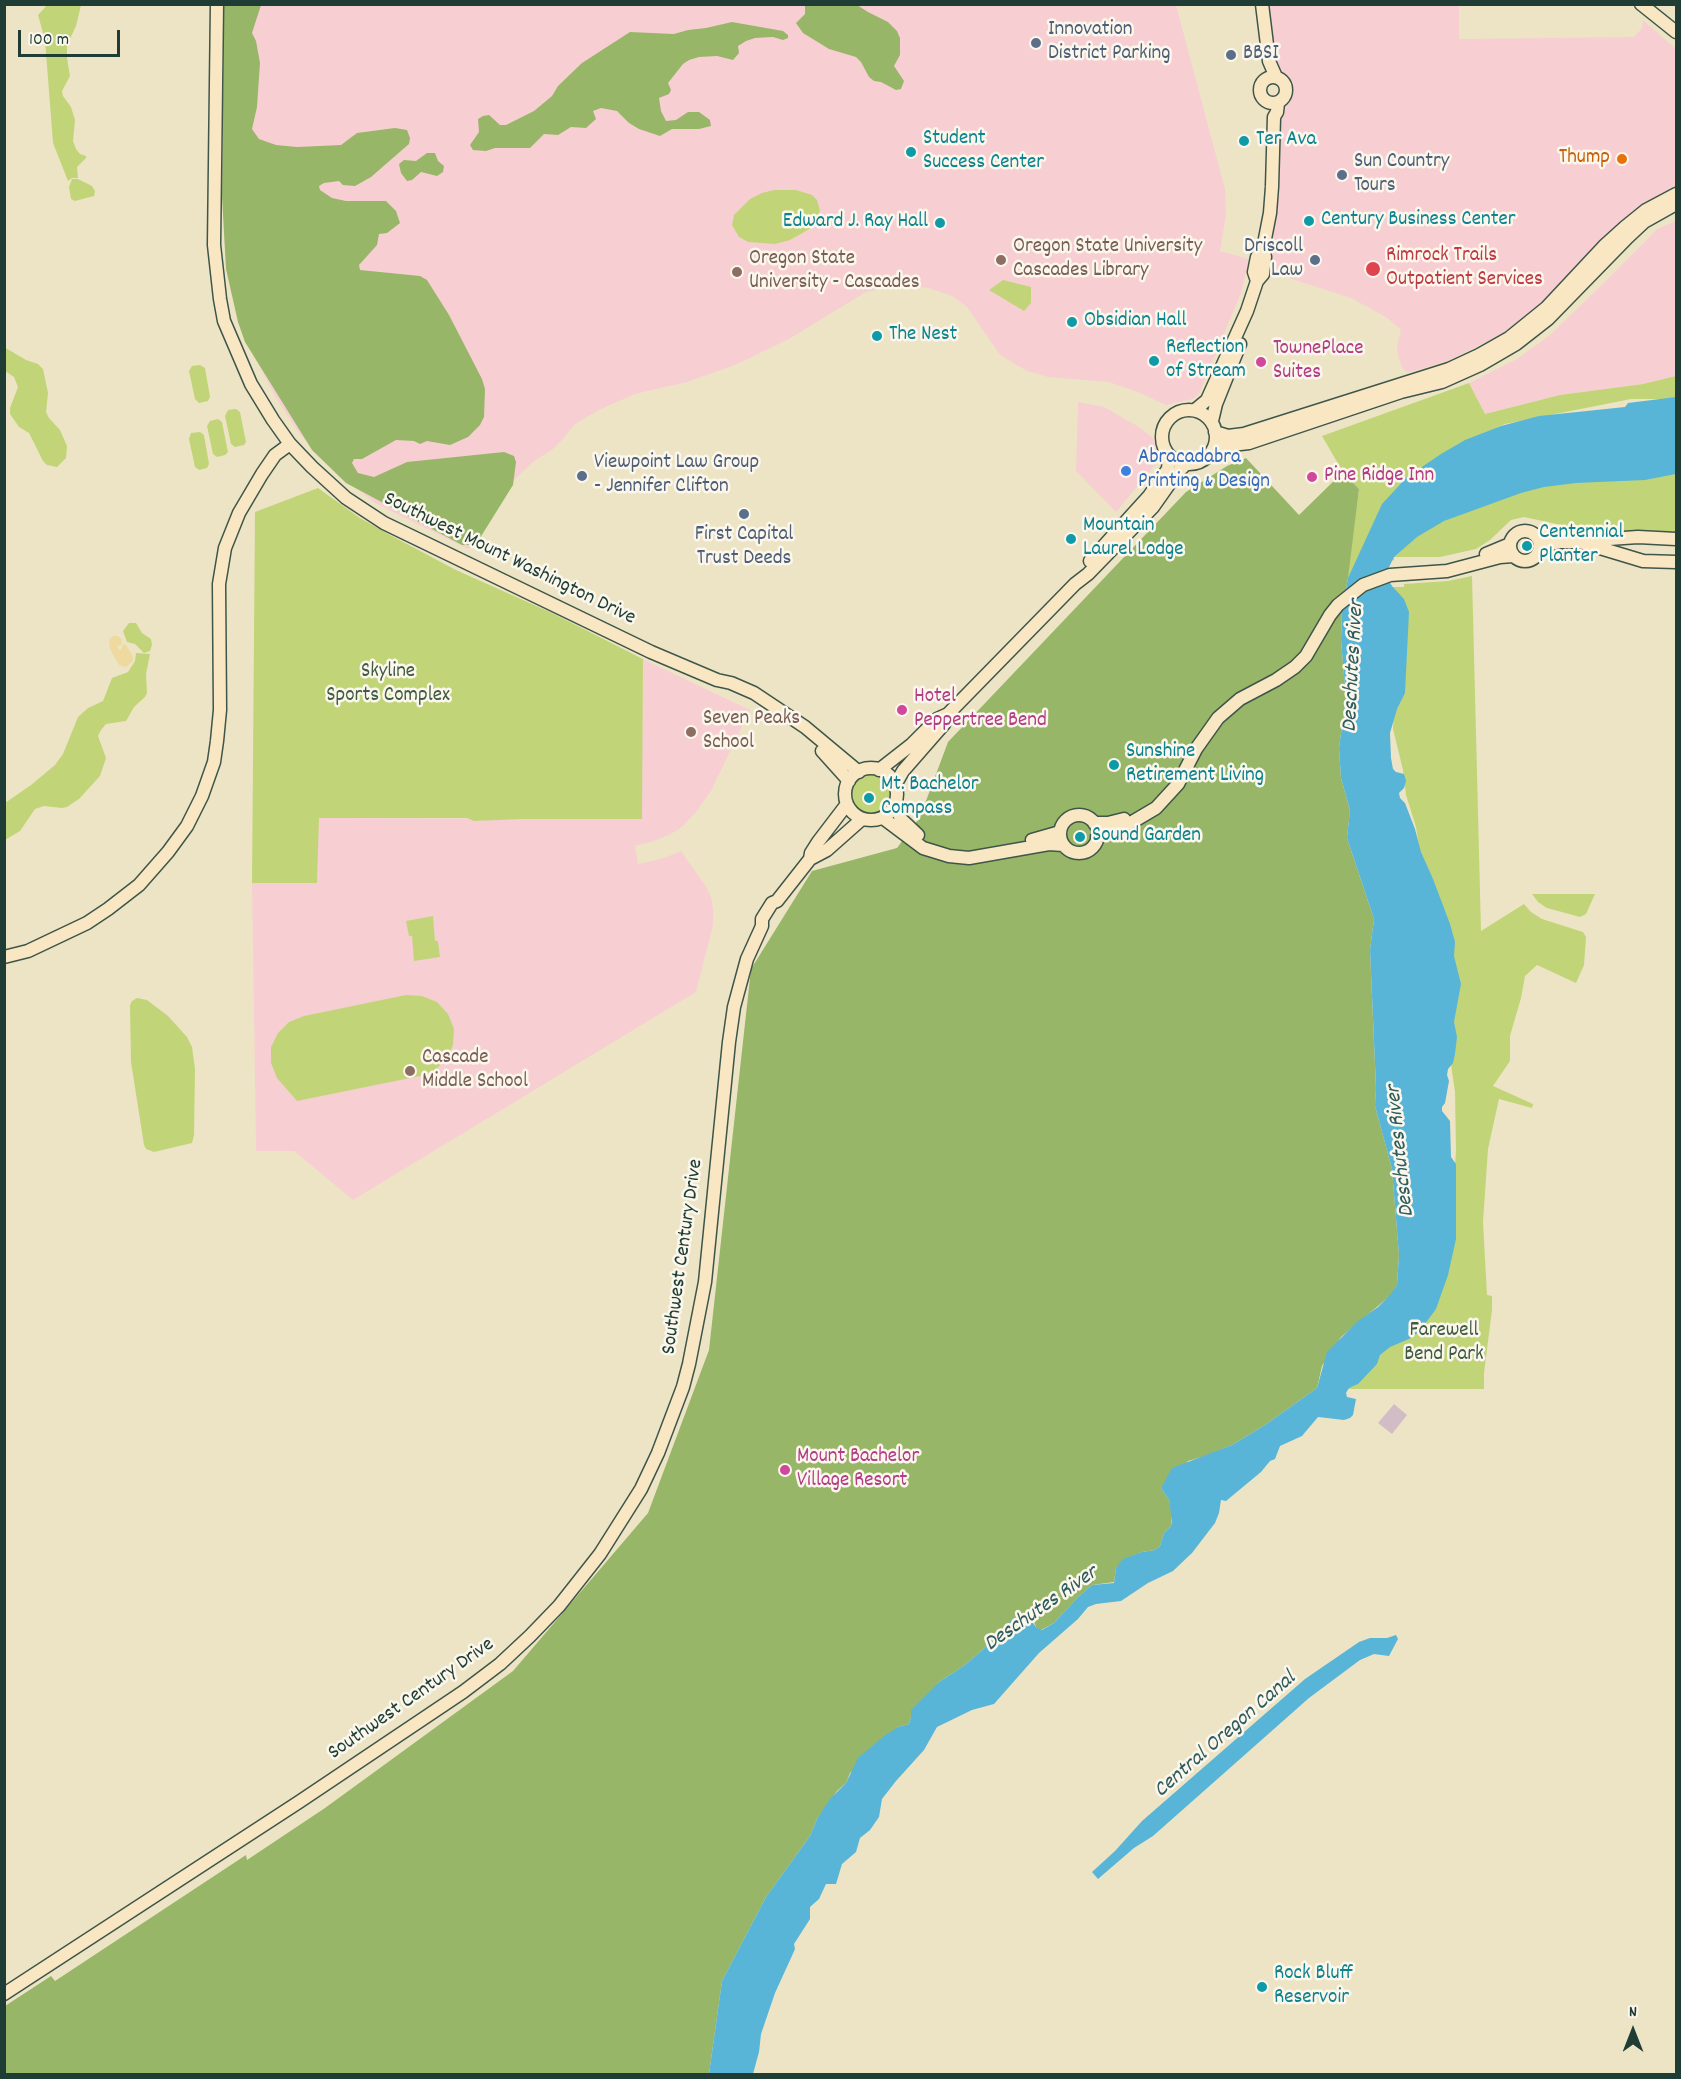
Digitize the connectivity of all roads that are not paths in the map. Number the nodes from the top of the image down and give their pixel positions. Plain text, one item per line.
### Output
1 (217, 4) edge
2 (1262, 4) edge
3 (1641, 4) edge
4 (1677, 33) edge
5 (1270, 79) junction
6 (1273, 103) junction
7 (1677, 194) edge
8 (1677, 204) edge
9 (1247, 311) junction
10 (1195, 410) junction
11 (1214, 427) junction
12 (290, 444) junction
13 (1214, 447) junction
14 (1169, 455) junction
15 (1186, 464) junction
16 (1677, 539) edge
17 (1539, 542) junction
18 (1512, 550) junction
19 (1677, 562) edge
20 (1075, 584) junction
21 (1310, 641) junction
22 (717, 680) junction
23 (948, 714) junction
24 (879, 770) junction
25 (859, 772) junction
26 (849, 781) junction
27 (896, 785) junction
28 (847, 804) junction
29 (895, 804) junction
30 (883, 818) junction
31 (862, 819) junction
32 (1094, 823) junction
33 (1060, 832) junction
34 (1097, 837) junction
35 (1063, 845) junction
36 (810, 859) junction
37 (4, 957) edge
38 (4, 1994) edge

1 - 12 main road, Southwest Mount Washington Drive
2 - 5 main road
3 - 4 main road
5 - 6 main road
5 - 6 main road
6 - 9 main road
7 - 11 main road
8 - 13 main road
9 - 10 main road
9 - 11 main road
10 - 11 main road
10 - 14 main road
11 - 13 main road
12 - 22 main road, Southwest Mount Washington Drive
12 - 37 main road
13 - 15 main road
14 - 15 main road
14 - 20 main road
15 - 20 main road
16 - 17 main road
17 - 18 main road
17 - 18 main road
17 - 19 main road
18 - 21 main road
20 - 23 main road
21 - 32 main road
21 - 34 main road
22 - 25 main road, Southwest Mount Washington Drive
22 - 26 main road, Southwest Mount Washington Drive
23 - 24 main road
23 - 27 main road
24 - 25 main road
24 - 27 main road
25 - 26 main road
26 - 28 main road
27 - 29 main road
28 - 31 main road
28 - 36 main road, Southwest Century Drive
29 - 30 main road
29 - 33 main road
30 - 31 main road
30 - 35 main road
31 - 36 main road, Southwest Century Drive
32 - 33 main road
32 - 34 main road
33 - 35 main road
34 - 35 main road
36 - 38 main road, Southwest Century Drive

